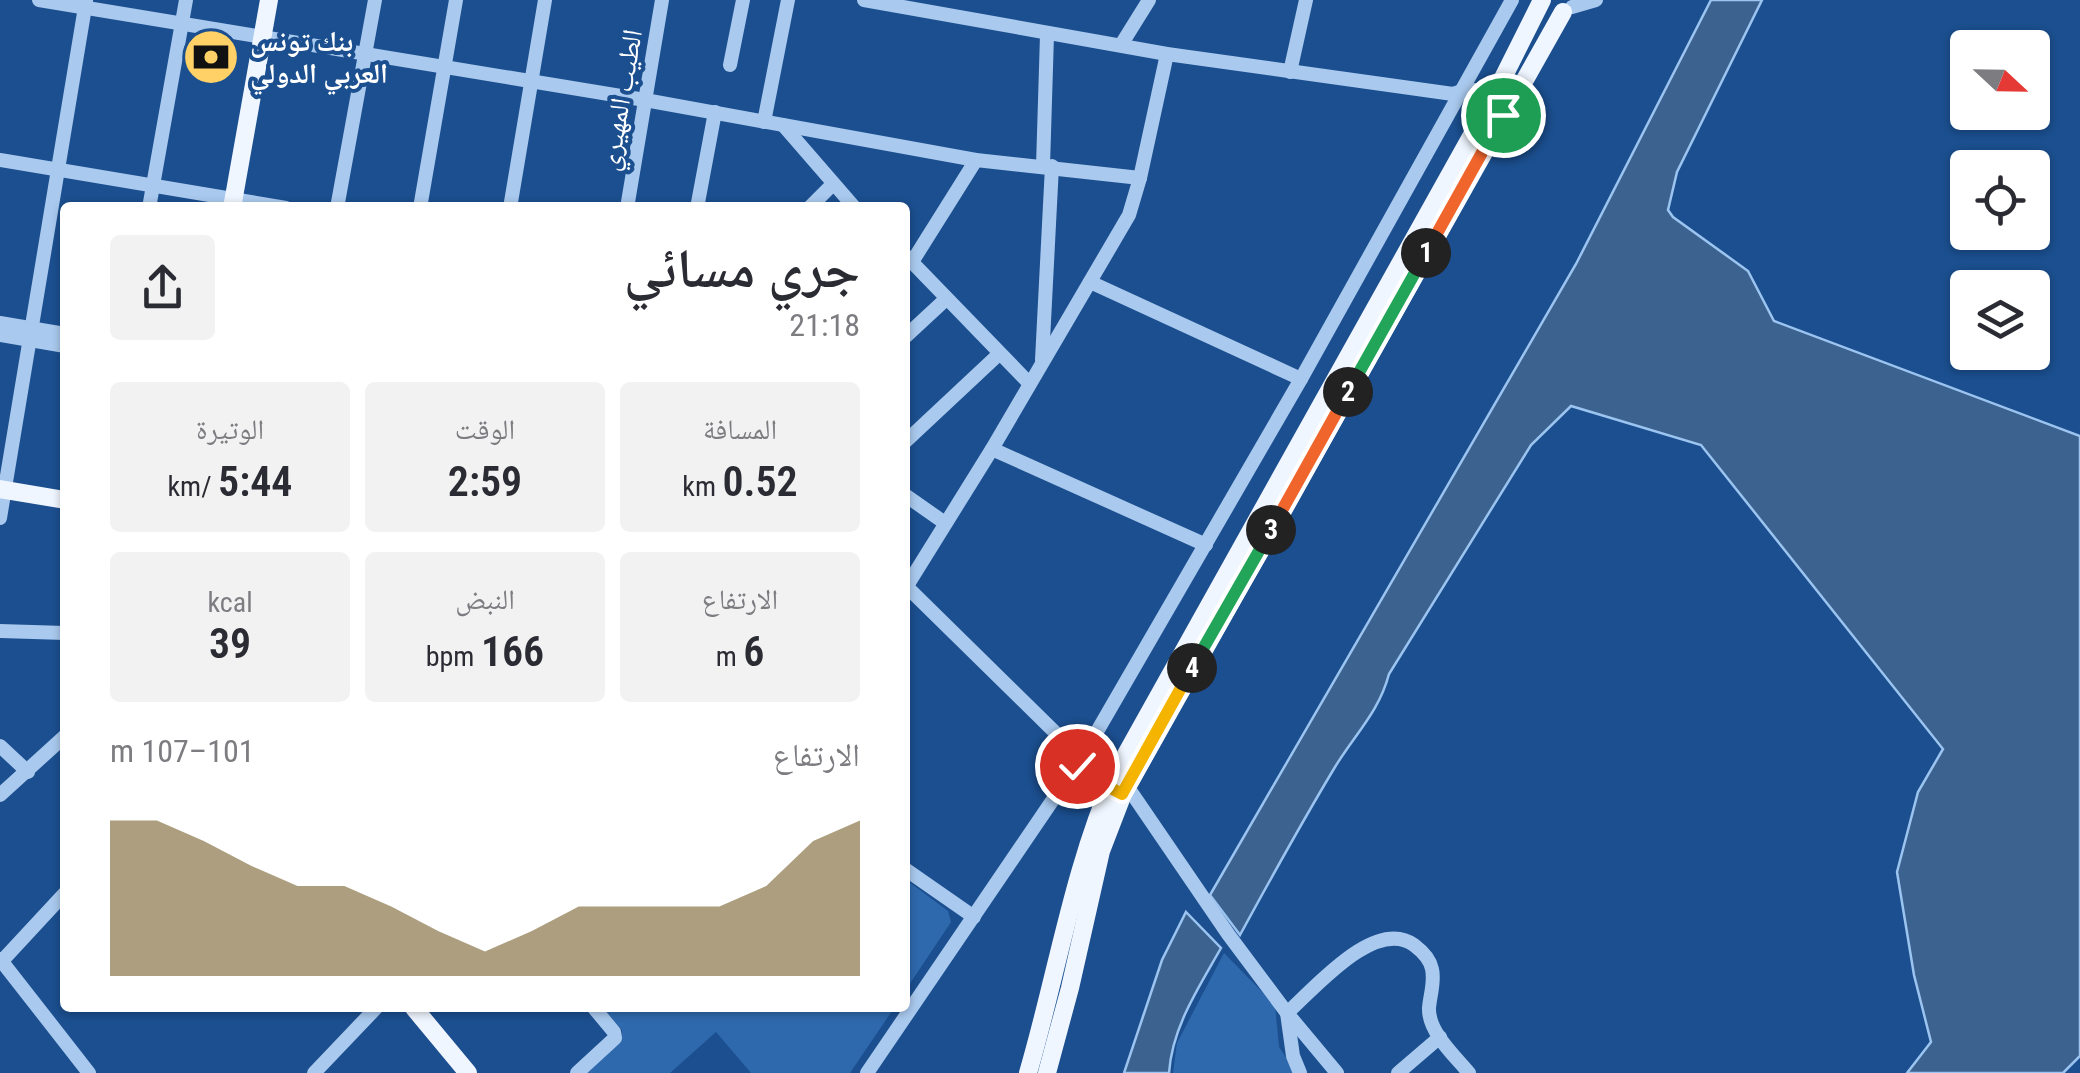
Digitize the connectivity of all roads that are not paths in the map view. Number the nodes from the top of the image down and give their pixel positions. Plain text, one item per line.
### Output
1 (39, 0) edge
2 (186, 0) edge
3 (270, 0) edge
4 (375, 0) edge
5 (456, 0) edge
6 (545, 0) edge
7 (662, 0) edge
8 (742, 0) edge
9 (788, 0) edge
10 (864, 0) edge
11 (1149, 0) edge
12 (1306, 0) edge
13 (1512, 0) edge
14 (1542, 0) edge
15 (1596, 0) edge
16 (86, 4) edge
17 (1570, 6) edge
18 (182, 22) junction
19 (263, 35) junction
20 (1048, 35) junction
21 (1121, 45) junction
22 (366, 54) junction
23 (1167, 54) junction
24 (730, 65) dead end
25 (444, 68) junction
26 (1290, 72) junction
27 (532, 82) junction
28 (1458, 95) junction
29 (645, 100) junction
30 (1500, 104) junction
31 (715, 112) junction
32 (764, 122) junction
33 (783, 125) junction
34 (0, 160) edge
35 (976, 160) junction
36 (1048, 166) junction
37 (58, 169) junction
38 (1140, 178) junction
39 (153, 185) junction
40 (832, 185) junction
41 (150, 202) edge
42 (228, 202) edge
43 (232, 202) edge
44 (338, 202) edge
45 (421, 202) edge
46 (511, 202) edge
47 (628, 202) edge
48 (698, 202) edge
49 (815, 202) edge
50 (849, 202) edge
51 (910, 257) edge
52 (910, 259) edge
53 (1090, 282) junction
54 (946, 299) junction
55 (0, 323) edge
56 (910, 332) edge
57 (30, 334) junction
58 (60, 334) edge
59 (0, 335) edge
60 (60, 344) edge
61 (999, 354) junction
62 (1042, 362) junction
63 (1302, 379) junction
64 (1029, 383) junction
65 (910, 437) edge
66 (992, 449) junction
67 (2, 489) edge
68 (910, 498) edge
69 (60, 499) edge
70 (0, 518) edge
71 (945, 523) junction
72 (1206, 544) junction
73 (910, 580) edge
74 (910, 591) edge
75 (0, 631) edge
76 (60, 633) edge
77 (60, 741) edge
78 (0, 746) edge
79 (1078, 757) junction
80 (28, 772) junction
81 (1121, 788) junction
82 (0, 795) edge
83 (910, 872) edge
84 (60, 898) edge
85 (974, 916) junction
86 (1, 960) edge
87 (910, 1010) edge
88 (372, 1012) edge
89 (417, 1012) edge
90 (597, 1012) edge
91 (909, 1012) edge
92 (1287, 1013) junction
93 (1440, 1037) junction
94 (80, 1070) edge
95 (314, 1073) edge
96 (468, 1073) edge
97 (577, 1073) edge
98 (867, 1073) edge
99 (1028, 1073) edge
100 (1046, 1073) edge
101 (1300, 1073) edge
102 (1337, 1073) edge
103 (1398, 1073) edge
104 (1469, 1073) edge

1 - 16 street
2 - 18 street
3 - 19 main road
4 - 22 street
5 - 25 street
6 - 27 street
7 - 29 street, الطيب المهيري
8 - 24 street
9 - 32 street
10 - 20 street
11 - 21 street
12 - 26 street
13 - 28 street
14 - 17 main road
14 - 30 main road
15 - 17 street
16 - 18 street
16 - 37 street
17 - 30 main road
18 - 19 street
18 - 39 street
19 - 22 street
19 - 43 main road
20 - 21 street
20 - 36 street
21 - 23 street
22 - 25 street
22 - 44 street
23 - 26 street
23 - 38 street
25 - 27 street
25 - 45 street
26 - 28 street
27 - 29 street
27 - 46 street
28 - 30 street
28 - 63 street
29 - 31 street
29 - 47 street, الطيب المهيري
30 - 81 main road
31 - 32 street
31 - 48 street
32 - 33 street
33 - 35 street
33 - 40 street
34 - 37 street
35 - 36 street
35 - 51 street
36 - 38 street
36 - 62 street
37 - 39 street
37 - 57 street
38 - 53 street
39 - 41 street
39 - 42 street
40 - 49 street
40 - 50 street
52 - 54 street
53 - 62 street
53 - 63 street
54 - 56 street
54 - 61 street
55 - 57 street
57 - 58 street
57 - 59 street
57 - 60 street
57 - 67 street
61 - 64 street
61 - 65 street
62 - 64 street
63 - 72 street
64 - 66 street
66 - 71 street
66 - 72 street
67 - 69 main road
67 - 70 street
68 - 71 street
71 - 73 street
72 - 79 street
74 - 79 street
75 - 76 street
77 - 80 street
78 - 80 street
79 - 81 street
79 - 85 street
80 - 82 street
81 - 92 street
81 - 99 main road
81 - 100 main road
83 - 85 street
84 - 86 street
85 - 87 street
86 - 94 street
88 - 95 street
89 - 96 main road
90 - 97 street
91 - 98 street
92 - 93 street
92 - 101 street
92 - 102 street
93 - 103 street
93 - 104 street

